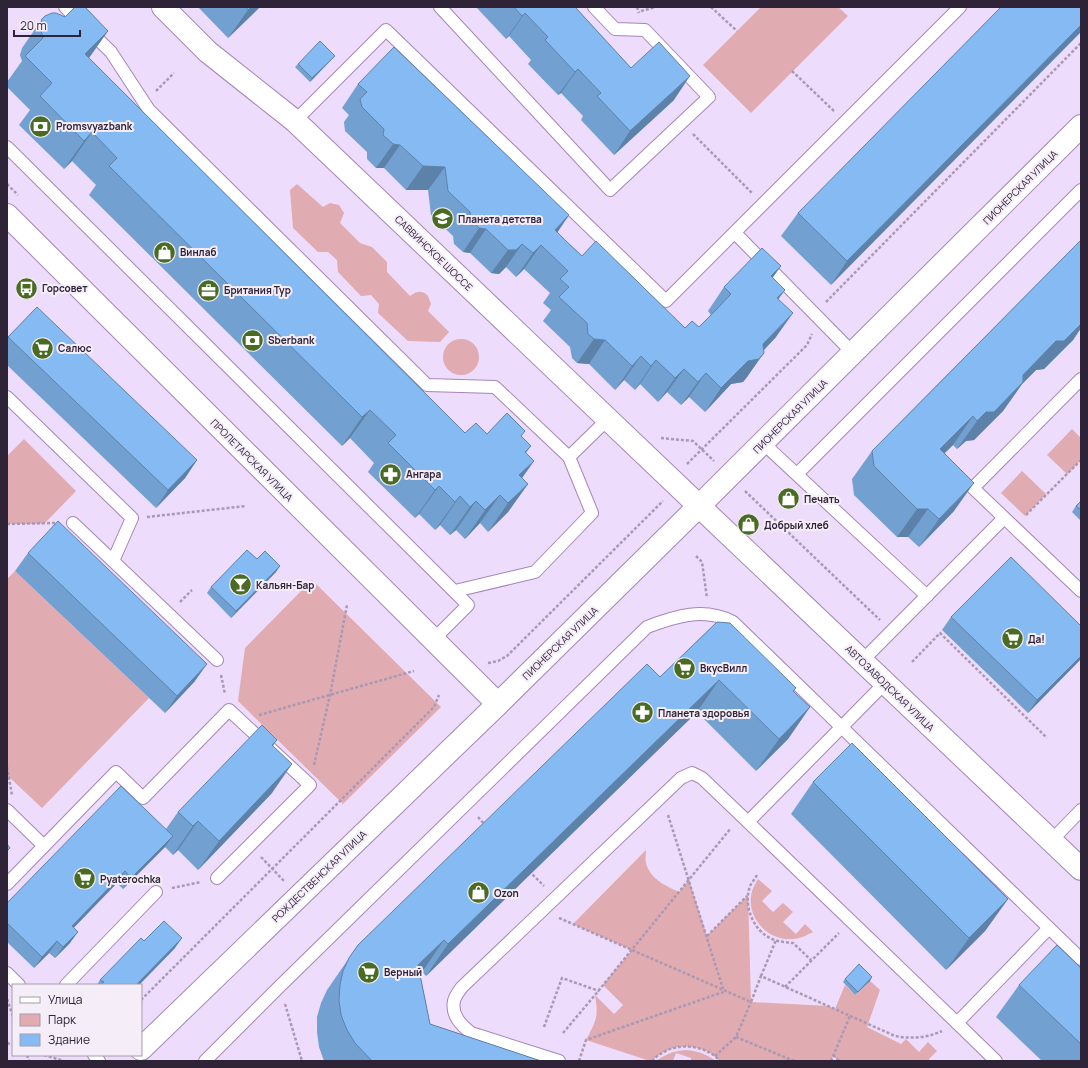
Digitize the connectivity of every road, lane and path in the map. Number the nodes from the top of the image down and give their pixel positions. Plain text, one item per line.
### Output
1 (65, 7) edge
2 (163, 7) edge
3 (440, 7) edge
4 (594, 7) edge
5 (656, 7) edge
6 (711, 7) edge
7 (954, 9) edge
8 (639, 12) dead end
9 (737, 31) dead end
10 (792, 71) dead end
11 (174, 73) dead end
12 (144, 103) junction
13 (295, 121) junction
14 (682, 122) junction
15 (846, 122) junction
16 (1078, 135) edge
17 (7, 147) edge
18 (1081, 190) edge
19 (764, 204) junction
20 (7, 215) edge
21 (734, 233) junction
22 (853, 353) junction
23 (1081, 379) edge
24 (7, 397) edge
25 (608, 419) junction
26 (763, 443) junction
27 (569, 457) junction
28 (1081, 460) edge
29 (796, 474) junction
30 (730, 476) junction
31 (246, 506) dead end
32 (700, 506) junction
33 (132, 518) junction
34 (1004, 518) junction
35 (73, 523) joint
36 (7, 524) edge
37 (1014, 527) junction
38 (696, 556) dead end
39 (113, 561) junction
40 (455, 591) junction
41 (1081, 592) edge
42 (927, 596) junction
43 (347, 605) dead end
44 (710, 615) junction
45 (892, 631) junction
46 (433, 640) junction
47 (217, 660) joint
48 (862, 661) junction
49 (912, 662) dead end
50 (414, 671) dead end
51 (885, 683) junction
52 (330, 695) junction
53 (439, 695) dead end
54 (498, 704) junction
55 (229, 710) junction
56 (241, 721) junction
57 (841, 727) junction
58 (1048, 738) dead end
59 (310, 785) junction
60 (662, 796) junction
61 (7, 810) edge
62 (1081, 811) edge
63 (745, 819) junction
64 (1051, 841) junction
65 (44, 846) junction
66 (249, 846) junction
67 (272, 868) junction
68 (528, 869) edge
69 (1081, 869) edge
70 (757, 875) dead end
71 (217, 878) joint
72 (689, 880) junction
73 (7, 884) edge
74 (156, 892) joint
75 (748, 895) junction
76 (300, 896) junction
77 (555, 898) junction
78 (542, 910) junction
79 (851, 921) junction
80 (1049, 928) junction
81 (707, 936) junction
82 (776, 940) junction
83 (632, 950) junction
84 (1081, 959) edge
85 (811, 960) junction
86 (7, 973) edge
87 (762, 976) junction
88 (18, 984) edge
89 (67, 984) edge
90 (280, 986) junction
91 (785, 986) junction
92 (725, 990) junction
93 (599, 991) junction
94 (7, 999) edge
95 (142, 999) edge
96 (750, 1002) junction
97 (12, 1013) edge
98 (850, 1016) junction
99 (957, 1023) junction
100 (544, 1027) dead end
101 (563, 1033) dead end
102 (736, 1037) junction
103 (142, 1048) edge
104 (833, 1055) junction
105 (47, 1056) edge
106 (715, 1056) junction
107 (64, 1061) edge
108 (205, 1061) edge
109 (302, 1061) edge
110 (559, 1061) edge
111 (579, 1061) edge
112 (652, 1061) edge
113 (720, 1061) edge
114 (794, 1061) edge
115 (831, 1061) edge
116 (839, 1061) edge
117 (996, 1061) edge

1 - 12 lane
2 - 13 street, САВВИНСКОЕ ШОССЕ
3 - 14 lane
4 - 14 lane
5 - 8 path
6 - 9 path
7 - 15 lane
10 - 15 path
11 - 12 path
12 - 27 lane
13 - 21 lane
13 - 25 street, САВВИНСКОЕ ШОССЕ
14 - 19 path
15 - 19 lane
16 - 22 street, ПИОНЕРСКАЯ УЛИЦА
17 - 40 lane
18 - 29 lane
19 - 21 lane
20 - 46 street, ПРОЛЕТАРСКАЯ УЛИЦА
21 - 22 lane
22 - 26 street, ПИОНЕРСКАЯ УЛИЦА
23 - 34 lane
24 - 33 lane
25 - 27 lane
25 - 32 street, САВВИНСКОЕ ШОССЕ
26 - 29 lane
26 - 30 street, ПИОНЕРСКАЯ УЛИЦА
27 - 40 lane
28 - 37 path
29 - 42 lane
30 - 32 street, ПИОНЕРСКАЯ УЛИЦА
30 - 45 path
31 - 33 path
32 - 48 street, АВТОЗАВОДСКАЯ УЛИЦА
32 - 54 street, ПИОНЕРСКАЯ УЛИЦА
33 - 39 lane
34 - 37 lane
34 - 42 lane
35 - 36 path
35 - 39 lane
37 - 41 lane
38 - 44 path
39 - 47 lane
40 - 46 lane
42 - 45 lane
43 - 52 path
44 - 57 lane
44 - 90 lane
45 - 48 lane
46 - 54 street, ПРОЛЕТАРСКАЯ УЛИЦА
47 - 55 path
48 - 51 street, АВТОЗАВОДСКАЯ УЛИЦА
49 - 58 path
50 - 52 path
51 - 57 lane
51 - 64 street, АВТОЗАВОДСКАЯ УЛИЦА
52 - 56 path
52 - 59 path
53 - 67 path
54 - 76 street, РОЖДЕСТВЕНСКАЯ УЛИЦА
55 - 56 lane
55 - 65 lane
56 - 59 lane
57 - 63 lane
57 - 80 lane
59 - 66 lane
60 - 63 lane
60 - 72 path
60 - 77 lane
61 - 65 lane
62 - 64 lane
63 - 72 path
63 - 79 lane
64 - 69 street, АВТОЗАВОДСКАЯ УЛИЦА
65 - 73 lane
66 - 67 path
66 - 71 lane
67 - 76 path
67 - 95 path
68 - 77 path
70 - 75 path
71 - 74 path
72 - 81 path
72 - 83 path
74 - 89 lane
75 - 81 path
75 - 82 path
76 - 103 street, РОЖДЕСТВЕНСКАЯ УЛИЦА
77 - 78 lane
78 - 83 path
78 - 110 lane
79 - 85 path
79 - 99 lane
80 - 84 lane
80 - 99 lane
81 - 92 path
82 - 85 path
82 - 87 path
83 - 92 path
83 - 93 path
85 - 91 path
86 - 88 lane
87 - 91 path
87 - 96 path
90 - 108 lane
90 - 109 path
91 - 98 path
92 - 96 path
92 - 111 path
93 - 100 path
93 - 101 path
94 - 97 path
96 - 102 path
98 - 99 path
98 - 104 path
99 - 117 lane
102 - 106 path
102 - 114 path
104 - 115 path
104 - 116 path
105 - 107 path
106 - 112 path
106 - 113 path

